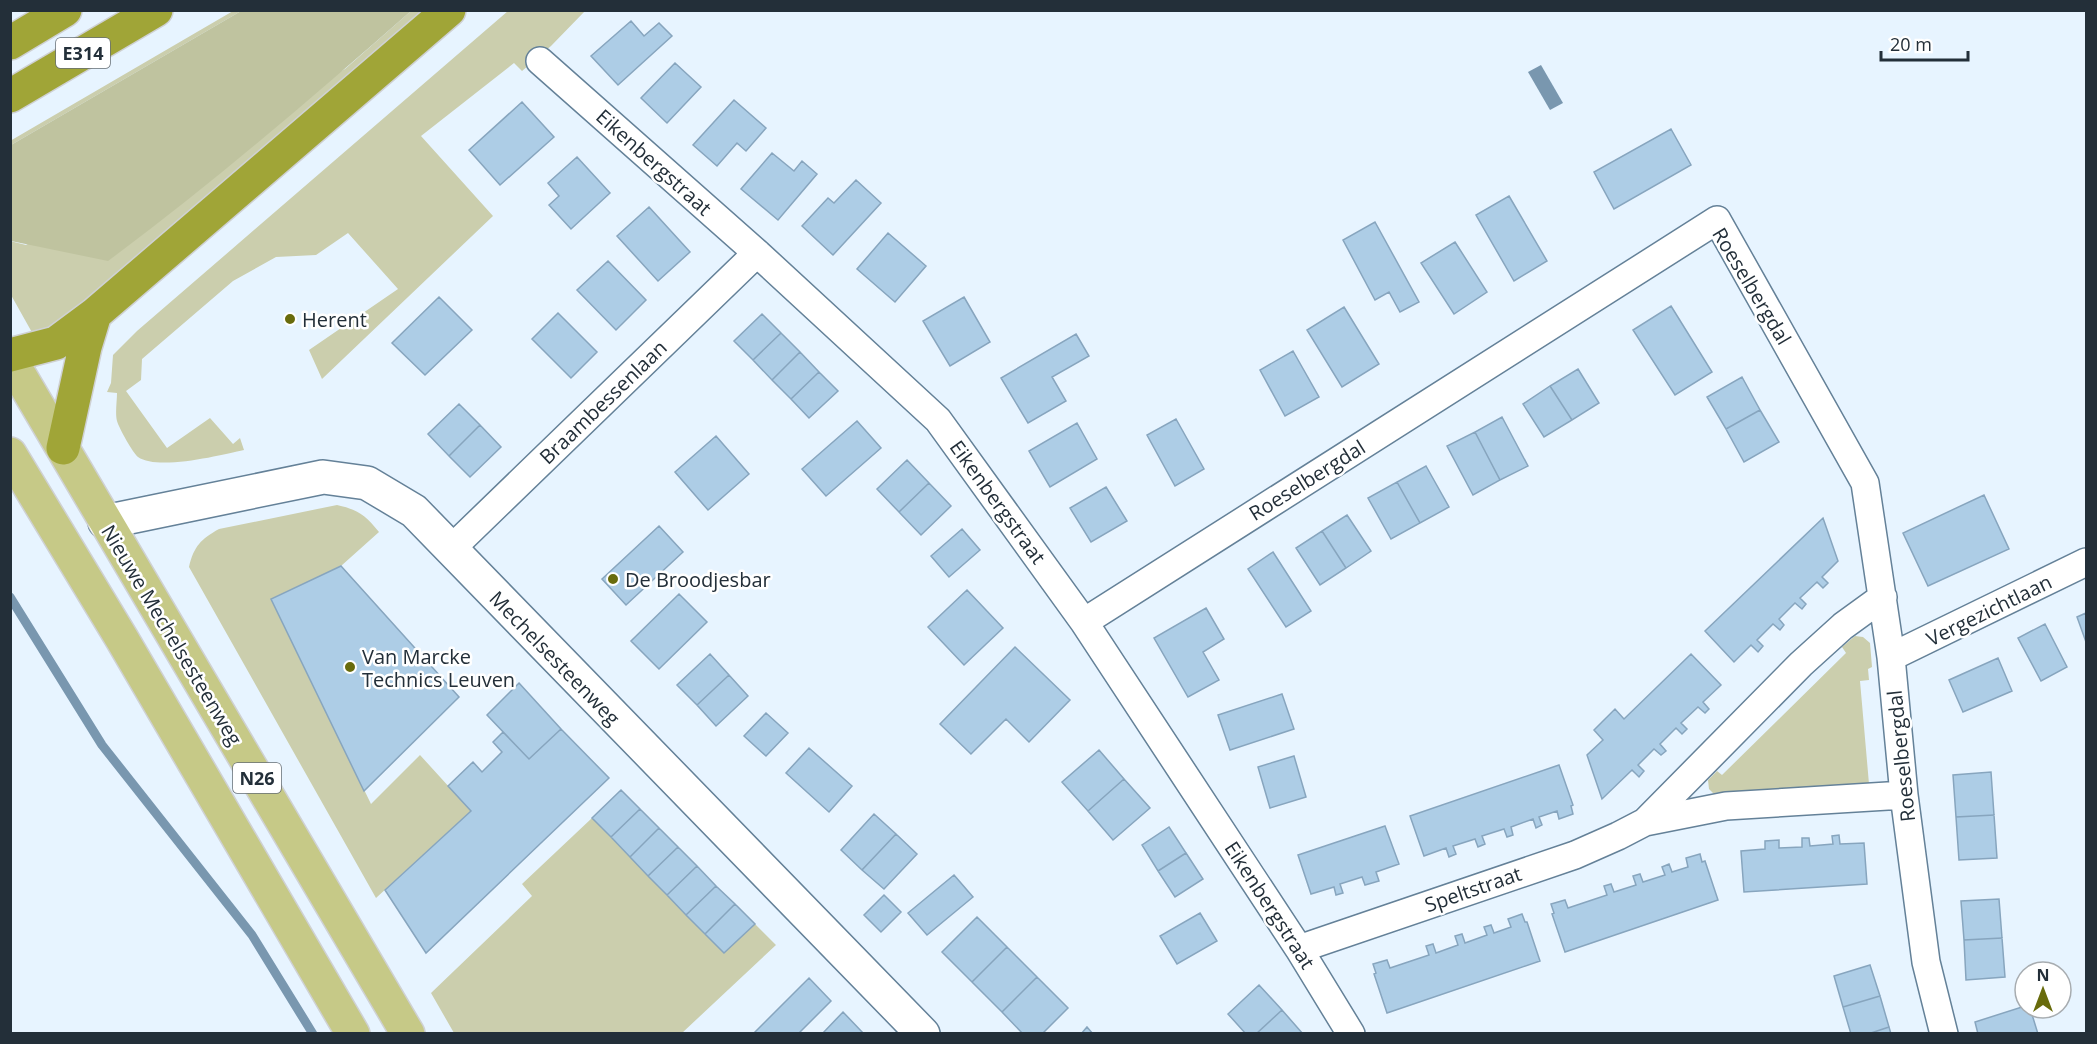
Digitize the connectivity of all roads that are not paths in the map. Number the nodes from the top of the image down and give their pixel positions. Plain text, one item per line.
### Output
1 (65, 10) edge
2 (156, 10) edge
3 (449, 10) edge
4 (10, 43) edge
5 (540, 61) dead end
6 (10, 96) edge
7 (757, 253) junction
8 (95, 314) junction
9 (10, 355) edge
10 (10, 359) edge
11 (63, 447) junction
12 (10, 454) edge
13 (105, 522) junction
14 (58, 532) junction
15 (450, 550) junction
16 (2086, 562) edge
17 (1884, 597) junction
18 (1084, 622) junction
19 (1892, 657) junction
20 (1904, 795) junction
21 (1645, 822) junction
22 (1299, 949) junction
23 (353, 1034) edge
24 (408, 1034) edge
25 (923, 1034) edge
26 (1351, 1034) edge
27 (1944, 1034) edge

1 - 4 highway, E314
2 - 6 highway, E314
3 - 8 highway
5 - 7 street, Eikenbergstraat
7 - 15 street, Braambessenlaan
7 - 18 street, Eikenbergstraat
8 - 9 highway
8 - 11 highway
10 - 11 main road, Nieuwe Mechelsesteenweg / N26
11 - 13 main road, Nieuwe Mechelsesteenweg / N26
12 - 14 main road, N26
13 - 14 main road
13 - 15 street, Mechelsesteenweg
13 - 24 main road, Nieuwe Mechelsesteenweg / N26
14 - 23 main road, N26
15 - 25 street, Mechelsesteenweg
16 - 19 street, Vergezichtlaan
17 - 18 street, Roeselbergdal
17 - 19 street, Roeselbergdal
17 - 21 street, Speltstraat
18 - 22 street, Eikenbergstraat
19 - 20 street, Roeselbergdal
20 - 21 street, Speltstraat
20 - 27 street, Roeselbergdal
21 - 22 street, Speltstraat
22 - 26 street, Eikenbergstraat

